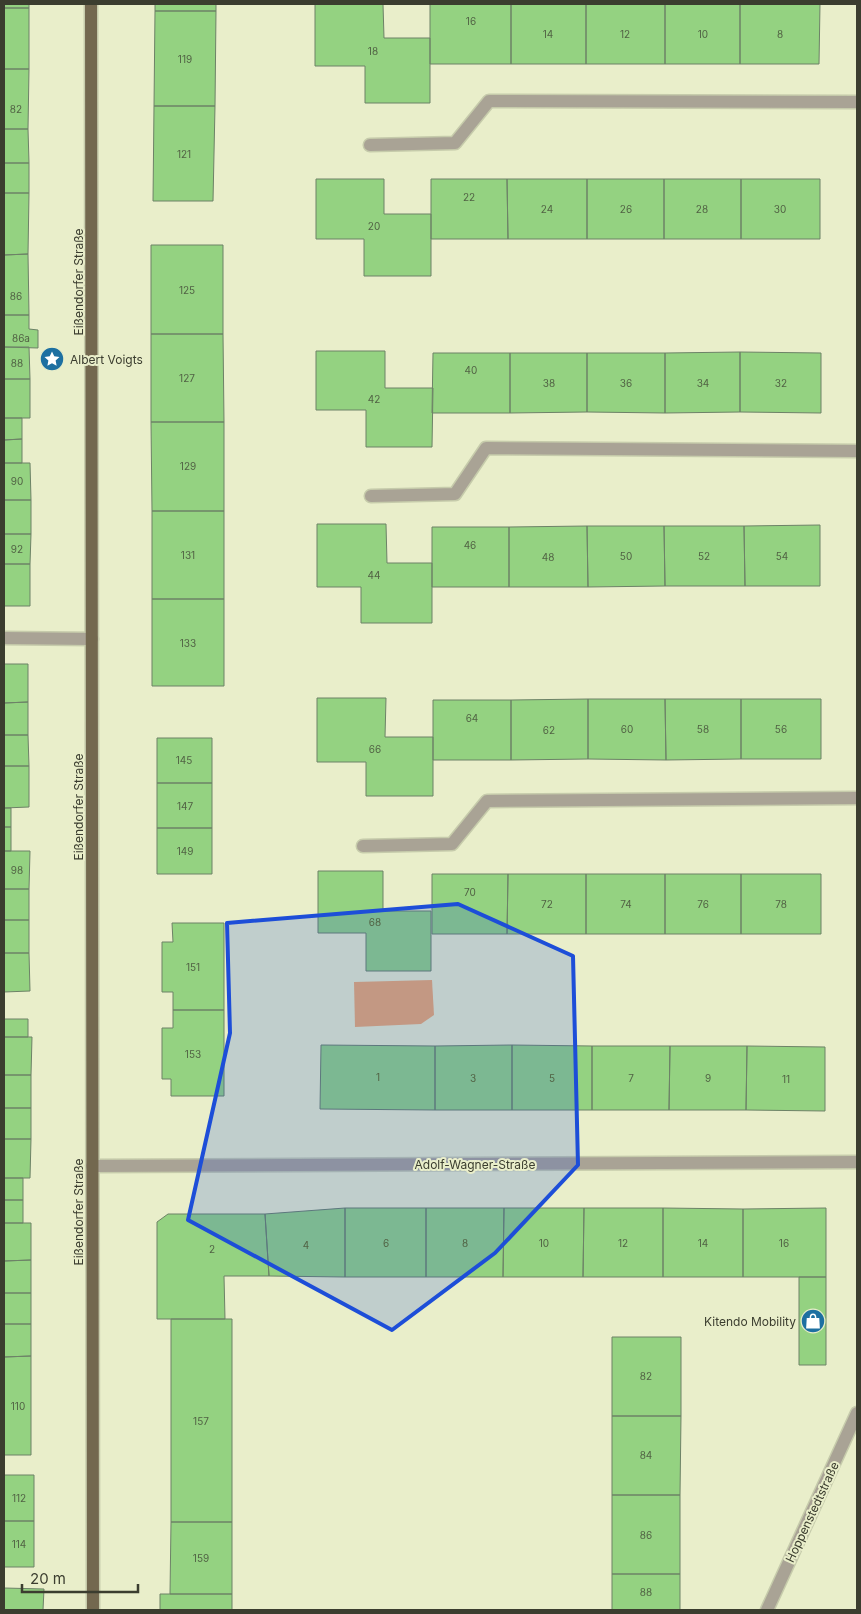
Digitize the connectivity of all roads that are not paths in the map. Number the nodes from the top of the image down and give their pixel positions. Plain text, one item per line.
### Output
1 (91, 4) edge
2 (857, 102) edge
3 (370, 145) dead end
4 (857, 451) edge
5 (371, 496) dead end
6 (4, 638) edge
7 (92, 639) junction
8 (857, 798) edge
9 (364, 846) dead end
10 (857, 1162) edge
11 (92, 1166) junction
12 (857, 1413) edge
13 (93, 1610) edge
14 (767, 1610) edge

1 - 7 main road, Eißendorfer Straße
2 - 3 street
4 - 5 street
6 - 7 street
7 - 11 main road, Eißendorfer Straße
8 - 9 street
10 - 11 street, Adolf-Wagner-Straße
11 - 13 main road, Eißendorfer Straße
12 - 14 street, Hoppenstedtstraße

